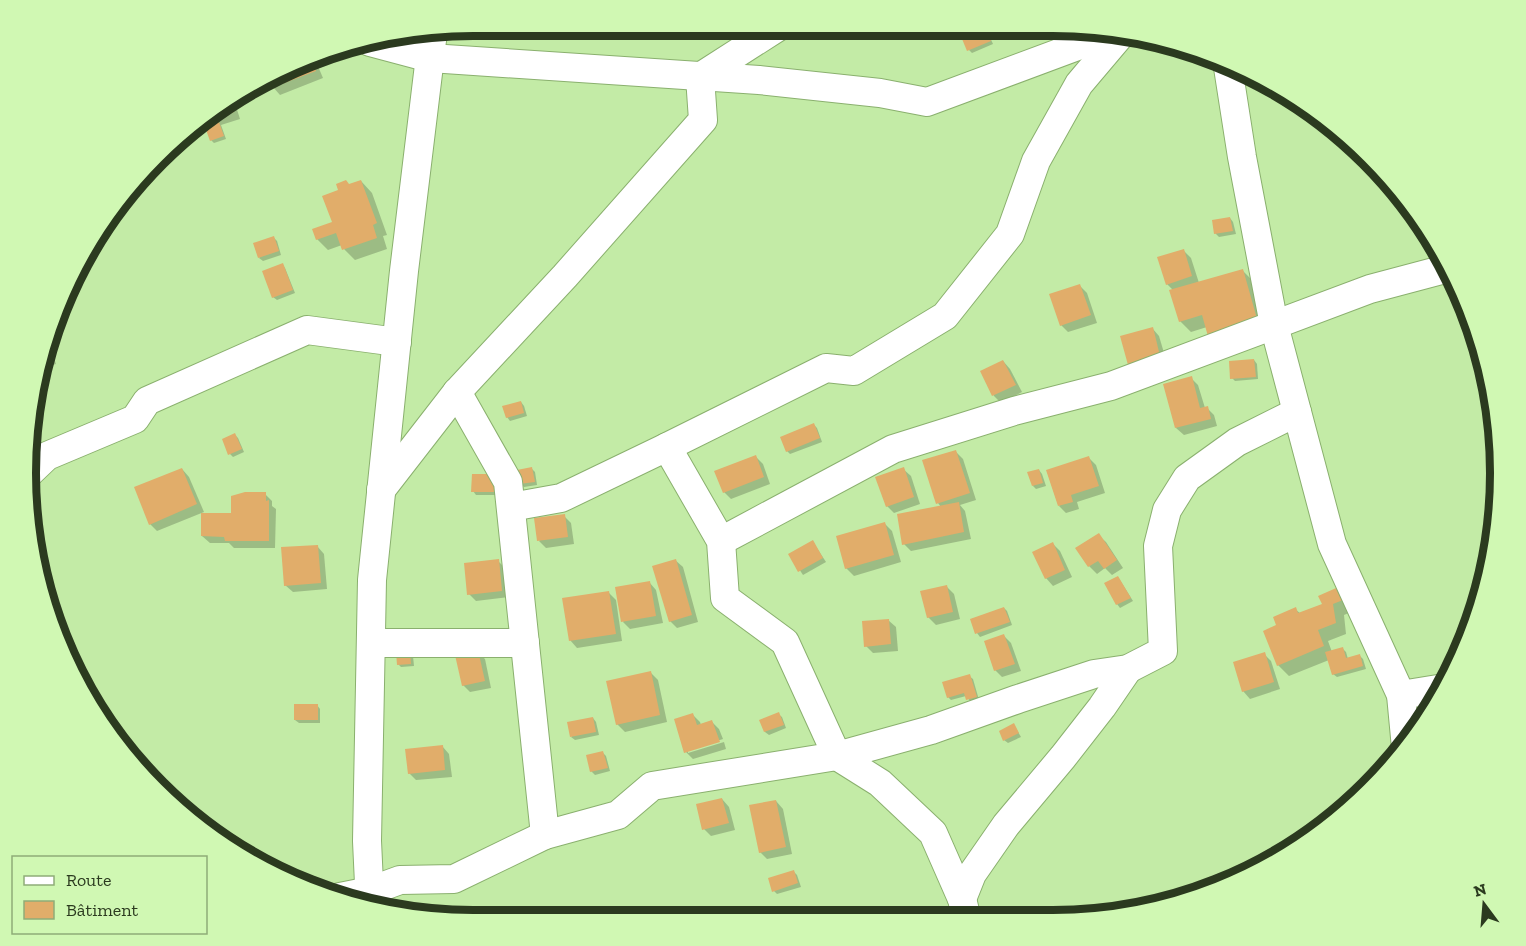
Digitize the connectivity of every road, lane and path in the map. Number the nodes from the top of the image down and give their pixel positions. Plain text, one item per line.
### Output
1 (764, 36) edge
2 (1097, 39) edge
3 (1116, 41) edge
4 (394, 43) edge
5 (432, 45) edge
6 (1229, 73) edge
7 (700, 77) junction
8 (1440, 270) edge
9 (1274, 325) junction
10 (396, 342) junction
11 (457, 392) junction
12 (1297, 412) junction
13 (668, 447) junction
14 (36, 466) edge
15 (381, 490) junction
16 (511, 507) junction
17 (721, 542) junction
18 (371, 643) junction
19 (525, 643) junction
20 (1128, 669) junction
21 (1432, 690) edge
22 (1401, 695) junction
23 (1405, 732) edge
24 (837, 756) junction
25 (545, 835) junction
26 (370, 898) edge
27 (965, 909) edge

1 - 7 street
2 - 7 street
3 - 13 street
4 - 5 street
5 - 7 street
5 - 10 street
6 - 9 street
7 - 11 street
8 - 9 street
9 - 12 street
9 - 17 street
10 - 14 street
10 - 15 street
11 - 15 street
11 - 16 street
12 - 20 street
12 - 22 street
13 - 16 street
13 - 17 street
15 - 18 street
16 - 19 street
17 - 24 street
18 - 19 street
18 - 26 street
19 - 25 street
20 - 24 street
20 - 27 street
21 - 22 street
22 - 23 street
24 - 25 street
24 - 27 street
25 - 26 street

